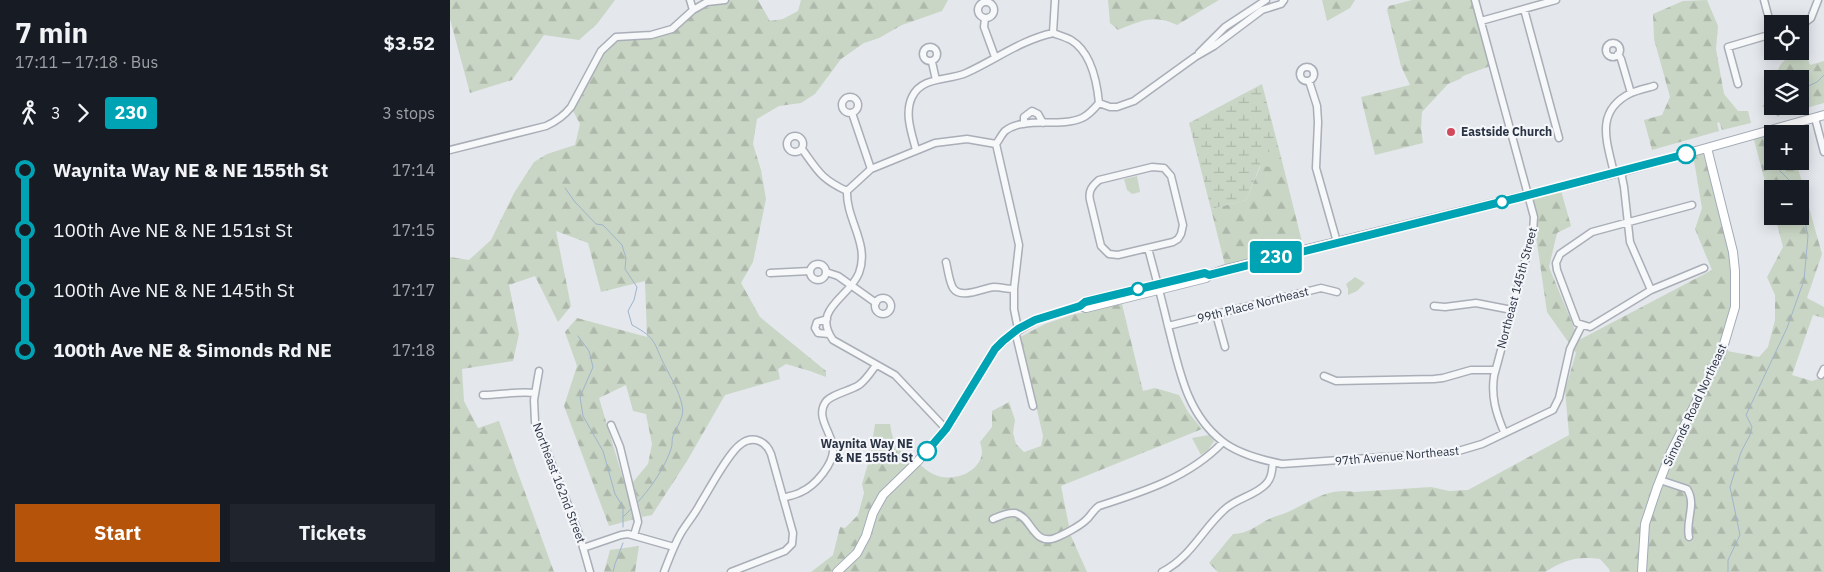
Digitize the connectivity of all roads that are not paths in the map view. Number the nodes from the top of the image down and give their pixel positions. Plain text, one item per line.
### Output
1 (690, 0) edge
2 (725, 0) edge
3 (1055, 0) edge
4 (1266, 0) edge
5 (1284, 0) edge
6 (1475, 0) edge
7 (1556, 0) edge
8 (1764, 0) edge
9 (1818, 0) edge
10 (1524, 9) junction
11 (693, 10) junction
12 (1768, 15) edge
13 (985, 18) dead end
14 (1809, 19) edge
15 (1481, 21) junction
16 (1052, 33) junction
17 (1764, 36) edge
18 (1618, 54) dead end
19 (995, 57) junction
20 (1195, 57) junction
21 (932, 62) dead end
22 (936, 80) junction
23 (1309, 81) dead end
24 (1738, 84) dead end
25 (1654, 86) dead end
26 (1631, 93) junction
27 (1098, 102) junction
28 (852, 113) dead end
29 (1824, 115) edge
30 (1815, 118) junction
31 (1043, 123) junction
32 (1024, 124) junction
33 (1559, 138) dead end
34 (996, 144) junction
35 (1707, 148) junction
36 (802, 149) dead end
37 (450, 150) edge
38 (916, 150) junction
39 (1824, 152) edge
40 (871, 169) junction
41 (1618, 172) junction
42 (847, 191) junction
43 (1529, 195) junction
44 (1692, 205) dead end
45 (1628, 223) junction
46 (1337, 242) junction
47 (1148, 248) junction
48 (946, 262) dead end
49 (1704, 268) dead end
50 (810, 271) junction
51 (826, 272) junction
52 (770, 273) dead end
53 (852, 285) junction
54 (1158, 287) junction
55 (1014, 290) junction
56 (1651, 290) junction
57 (1337, 292) dead end
58 (876, 302) dead end
59 (1434, 306) dead end
60 (1512, 310) junction
61 (1216, 314) junction
62 (827, 319) junction
63 (1582, 325) junction
64 (1168, 326) junction
65 (1016, 330) junction
66 (829, 334) junction
67 (1225, 347) dead end
68 (876, 365) junction
69 (1495, 370) junction
70 (539, 371) dead end
71 (1324, 376) dead end
72 (535, 393) junction
73 (483, 395) dead end
74 (1033, 406) dead end
75 (611, 425) dead end
76 (946, 429) junction
77 (1504, 432) junction
78 (1222, 442) junction
79 (1273, 462) junction
80 (1660, 480) junction
81 (783, 498) junction
82 (993, 519) dead end
83 (634, 535) junction
84 (1689, 537) dead end
85 (674, 547) junction
86 (583, 548) junction
87 (590, 572) edge
88 (664, 572) edge
89 (731, 572) edge
90 (837, 572) edge
91 (1162, 572) edge
92 (1642, 572) edge

1 - 11 street
2 - 11 street
3 - 16 street
4 - 20 street
5 - 20 street
6 - 15 street, Northeast 145th Street
7 - 10 street
8 - 12 street
9 - 14 street
10 - 15 street
10 - 33 street
11 - 37 street
13 - 19 street
15 - 43 street, Northeast 145th Street
16 - 19 street
16 - 27 street
17 - 24 street
18 - 26 street
19 - 22 street
20 - 27 street
21 - 22 street
22 - 38 street
23 - 46 street
25 - 26 street
26 - 41 street
27 - 31 street
28 - 40 street
29 - 30 main road
30 - 35 main road
30 - 39 street
31 - 32 street
31 - 32 street
32 - 34 street
34 - 38 street
34 - 55 street
35 - 41 main road
35 - 80 main road, Simonds Road Northeast
36 - 42 street
38 - 40 street
40 - 42 street
41 - 43 main road
41 - 45 street
42 - 53 street
43 - 46 main road
43 - 60 street, Northeast 145th Street
44 - 45 street
45 - 56 street
45 - 63 street
46 - 54 main road
47 - 47 street
47 - 54 street
48 - 55 street
49 - 56 street
50 - 51 street
50 - 51 street
50 - 52 street
51 - 53 street
53 - 58 street
53 - 62 street
54 - 64 street
54 - 65 main road
55 - 65 street
56 - 63 street
57 - 61 street, 99th Place Northeast
59 - 60 street
60 - 69 street, Northeast 145th Street
61 - 64 street, 99th Place Northeast
61 - 67 street
62 - 66 street
62 - 66 street
63 - 77 street, 97th Avenue Northeast
64 - 78 street
65 - 74 street
65 - 76 main road
66 - 68 street
68 - 76 street
68 - 81 street
69 - 71 street
69 - 77 street, Northeast 145th Street
70 - 72 street, Northeast 162nd Street
72 - 73 street
72 - 86 street, Northeast 162nd Street
75 - 83 street
76 - 90 main road
77 - 79 street, 97th Avenue Northeast
78 - 79 street, 97th Avenue Northeast
78 - 82 street
79 - 91 street
80 - 84 street
80 - 92 main road, Simonds Road Northeast
81 - 85 street
81 - 89 street
83 - 85 street
83 - 86 street
85 - 88 street
86 - 87 street, Northeast 162nd Street

